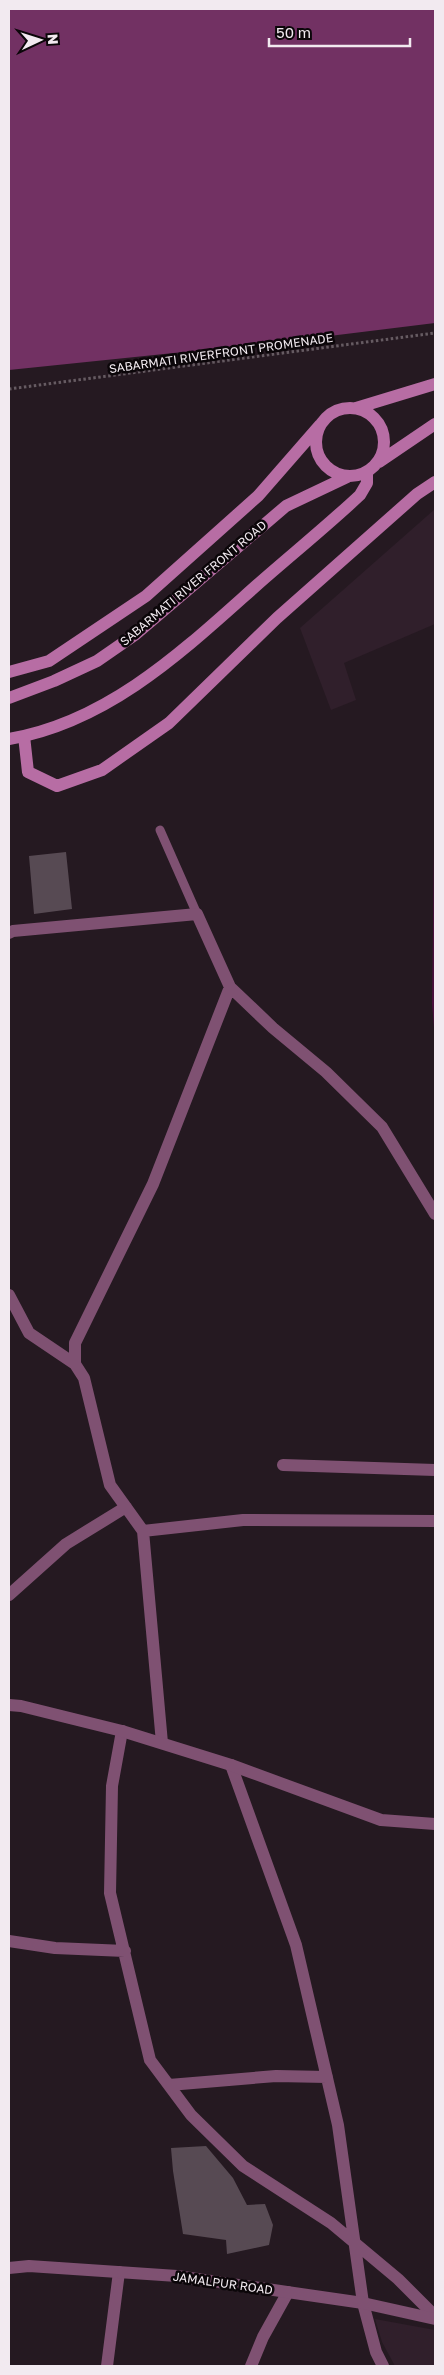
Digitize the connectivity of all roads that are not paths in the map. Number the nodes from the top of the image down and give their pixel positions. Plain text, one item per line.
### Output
1 (435, 384) edge
2 (356, 408) junction
3 (435, 424) edge
4 (320, 425) junction
5 (378, 462) junction
6 (367, 472) junction
7 (347, 477) junction
8 (435, 482) edge
9 (9, 672) edge
10 (9, 698) edge
11 (24, 736) junction
12 (9, 739) edge
13 (160, 830) dead end
14 (197, 914) junction
15 (9, 933) edge
16 (230, 987) junction
17 (435, 1214) edge
18 (9, 1295) edge
19 (75, 1364) junction
20 (282, 1465) dead end
21 (435, 1470) edge
22 (126, 1507) junction
23 (435, 1521) edge
24 (143, 1531) junction
25 (9, 1596) edge
26 (9, 1705) edge
27 (122, 1731) junction
28 (162, 1743) junction
29 (231, 1765) junction
30 (435, 1824) edge
31 (9, 1940) edge
32 (125, 1951) junction
33 (327, 2077) junction
34 (169, 2085) junction
35 (354, 2241) junction
36 (9, 2268) edge
37 (119, 2272) junction
38 (288, 2292) junction
39 (363, 2303) junction
40 (435, 2318) edge
41 (107, 2366) edge
42 (251, 2366) edge
43 (383, 2366) edge

1 - 2 main road
2 - 4 main road
2 - 5 main road
3 - 5 main road
4 - 7 main road
4 - 9 main road
5 - 6 main road
6 - 7 main road
6 - 11 main road
7 - 10 main road, SABARMATI RIVER FRONT ROAD
8 - 11 main road
11 - 12 main road
13 - 14 lane
14 - 15 street
14 - 16 street
16 - 17 street
16 - 19 street
18 - 19 street
19 - 22 street
20 - 21 street
22 - 24 street
22 - 25 street
23 - 24 street
24 - 28 street
26 - 27 street
27 - 28 street
27 - 32 street
28 - 29 street
29 - 30 street
29 - 33 street
31 - 32 street
32 - 34 street
33 - 34 street
33 - 35 street
34 - 35 street
35 - 39 street
35 - 40 street
36 - 37 street, JAMALPUR ROAD
37 - 38 street, JAMALPUR ROAD
37 - 41 street
38 - 39 street, JAMALPUR ROAD
38 - 42 street
39 - 40 street, JAMALPUR ROAD
39 - 43 street

